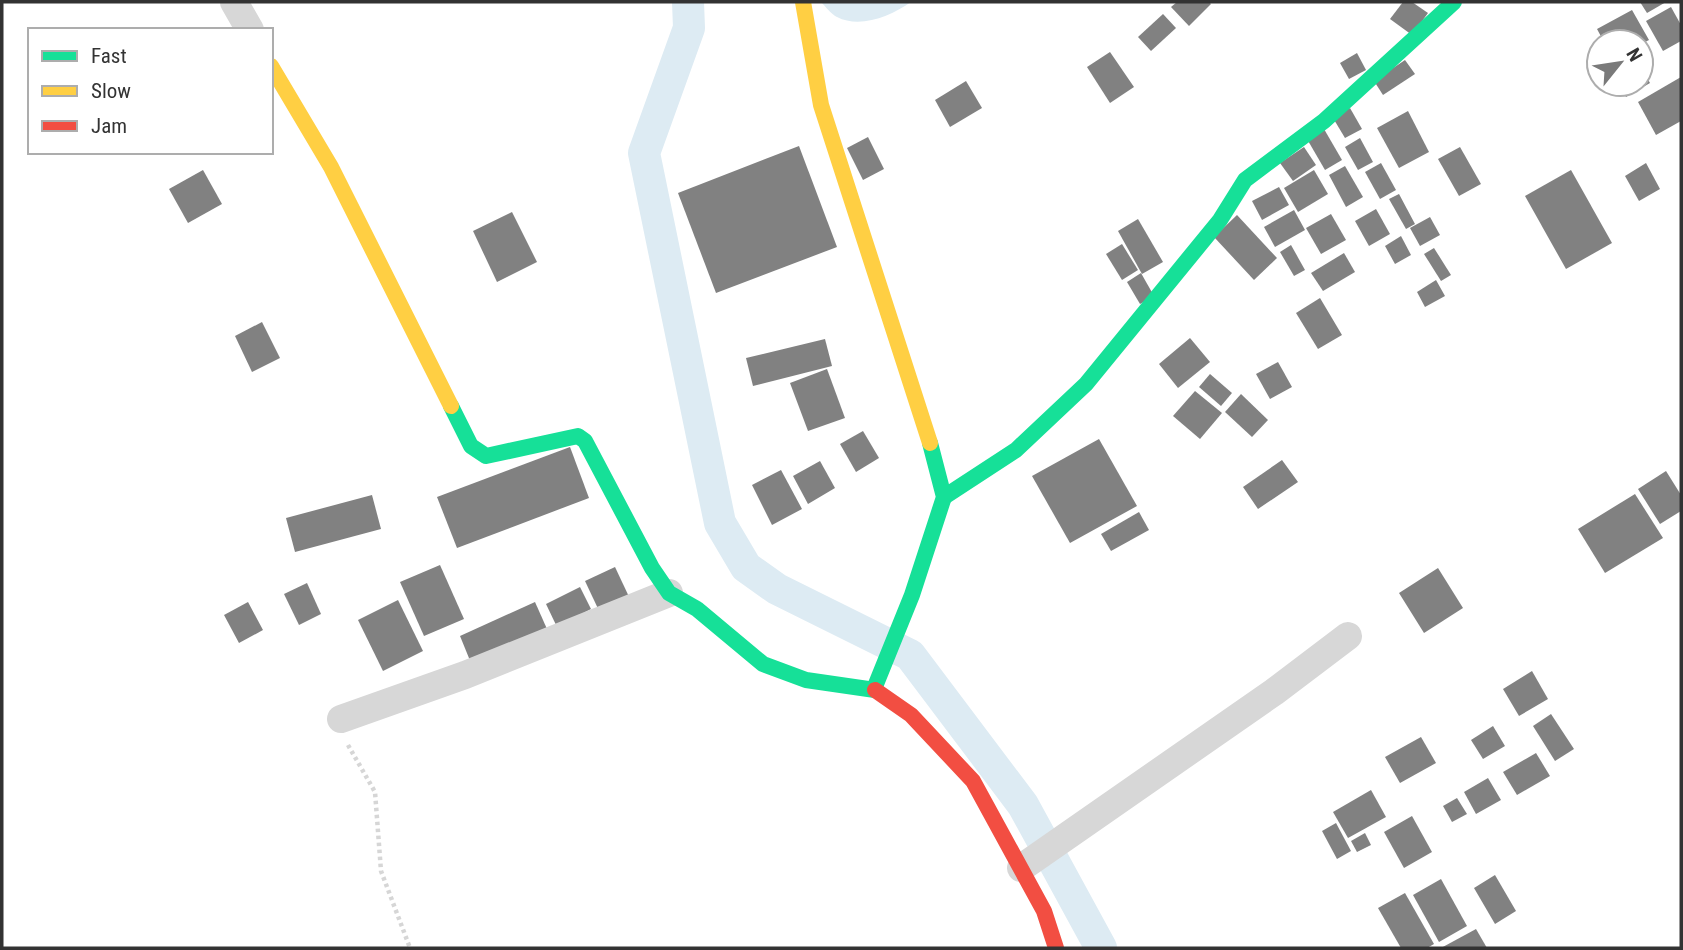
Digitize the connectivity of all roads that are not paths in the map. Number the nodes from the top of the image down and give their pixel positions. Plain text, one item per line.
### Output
1 (234, 2) edge
2 (803, 2) edge
3 (1454, 2) edge
4 (249, 28) edge
5 (273, 69) edge
6 (944, 497) junction
7 (668, 593) junction
8 (1348, 636) dead end
9 (874, 689) junction
10 (341, 719) road end
11 (1025, 866) junction
12 (1056, 948) edge

1 - 4 street
2 - 6 street
3 - 6 street
5 - 7 street
6 - 9 street
7 - 9 street
7 - 10 street
8 - 11 street
9 - 11 street
11 - 12 street

